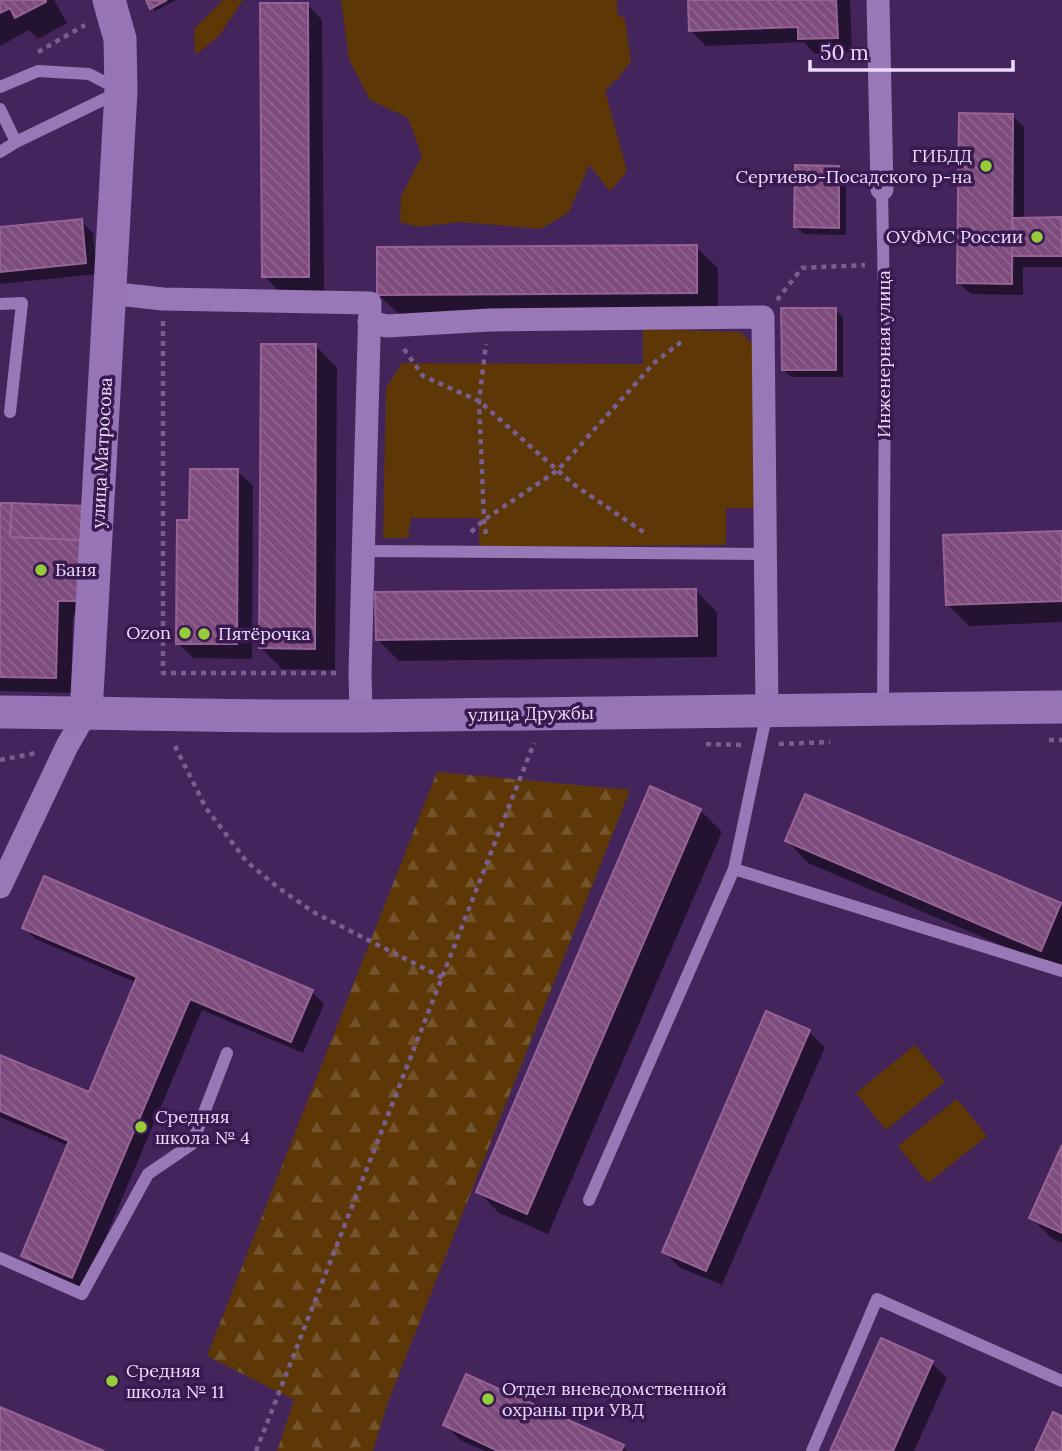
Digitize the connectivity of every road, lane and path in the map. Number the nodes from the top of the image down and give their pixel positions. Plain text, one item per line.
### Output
1 (878, 0) edge
2 (99, 12) edge
3 (33, 54) dead end
4 (0, 87) edge
5 (121, 91) junction
6 (0, 109) edge
7 (16, 142) junction
8 (0, 152) edge
9 (883, 189) joint
10 (883, 265) junction
11 (108, 293) junction
12 (163, 299) junction
13 (0, 304) edge
14 (718, 316) junction
15 (764, 317) junction
16 (489, 320) junction
17 (378, 324) junction
18 (479, 401) junction
19 (10, 412) dead end
20 (558, 470) junction
21 (484, 520) junction
22 (363, 551) junction
23 (449, 552) junction
24 (490, 552) junction
25 (766, 554) junction
26 (677, 555) junction
27 (360, 674) junction
28 (1062, 707) edge
29 (883, 708) junction
30 (767, 711) junction
31 (0, 712) edge
32 (86, 713) junction
33 (547, 713) junction
34 (361, 716) junction
35 (175, 746) dead end
36 (734, 869) junction
37 (0, 887) edge
38 (1062, 971) edge
39 (443, 978) junction
40 (228, 1053) dead end
41 (589, 1200) dead end
42 (0, 1258) edge
43 (1062, 1381) edge
44 (256, 1451) edge
45 (812, 1451) edge

1 - 9 street, Инженерная улица
2 - 3 path
2 - 5 street, улица Матросова
4 - 5 lane
5 - 7 lane
5 - 11 street, улица Матросова
6 - 7 lane
7 - 8 lane
9 - 10 lane, Инженерная улица
10 - 15 path
10 - 29 lane, Инженерная улица
11 - 12 street
11 - 32 street, улица Матросова
12 - 17 street
12 - 27 path
13 - 19 lane
14 - 15 street
14 - 16 street
14 - 20 path
15 - 25 street
16 - 17 street
16 - 18 path
17 - 18 path
17 - 22 street
18 - 20 path
18 - 21 path
20 - 21 path
20 - 26 path
21 - 23 path
21 - 24 path
22 - 23 lane
22 - 27 street
23 - 24 lane
24 - 26 lane
25 - 26 lane
25 - 30 street
27 - 34 street
28 - 29 street, улица Дружбы
29 - 30 street, улица Дружбы
30 - 33 street, улица Дружбы
30 - 36 lane
31 - 32 street, улица Дружбы
32 - 34 street, улица Дружбы
32 - 37 street, улица Матросова
33 - 34 street, улица Дружбы
33 - 39 path
35 - 39 path
36 - 38 lane
36 - 41 lane
39 - 44 path
40 - 42 lane
43 - 45 lane

